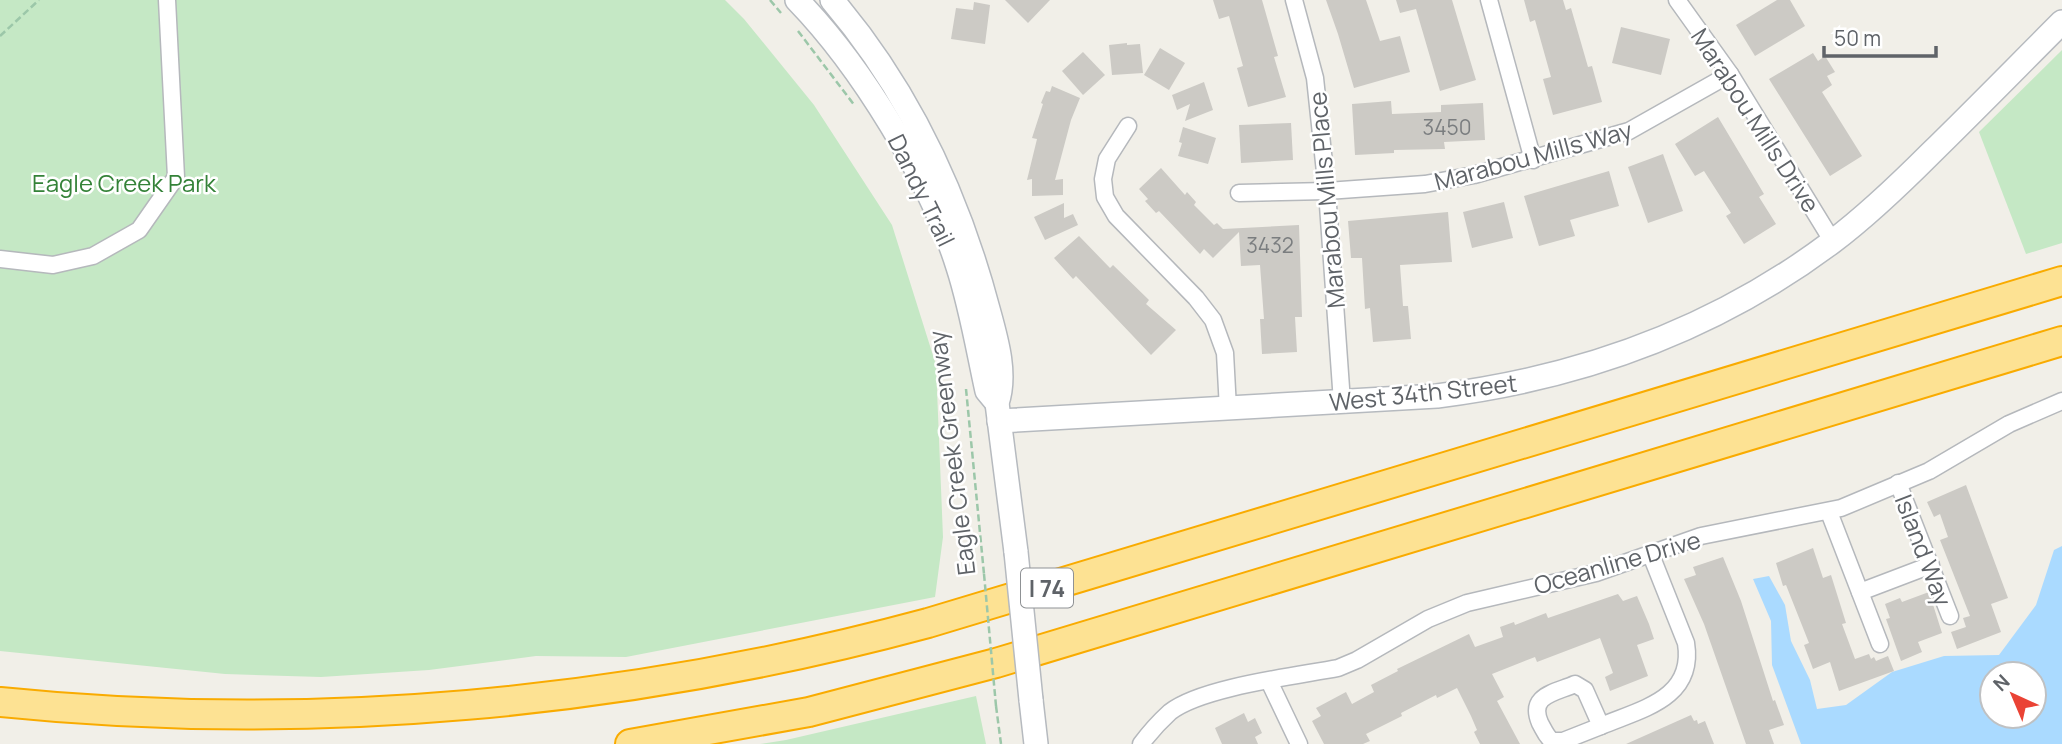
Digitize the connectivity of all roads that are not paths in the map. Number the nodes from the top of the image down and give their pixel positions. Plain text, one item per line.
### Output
1 (167, 0) edge
2 (832, 0) edge
3 (1294, 0) edge
4 (1489, 0) edge
5 (1677, 0) edge
6 (803, 13) edge
7 (2062, 22) edge
8 (1730, 74) junction
9 (1128, 126) dead end
10 (1533, 160) junction
11 (1327, 191) junction
12 (1239, 192) dead end
13 (1833, 242) junction
14 (0, 259) edge
15 (2062, 281) edge
16 (2062, 341) edge
17 (2062, 401) edge
18 (1342, 402) junction
19 (1228, 409) junction
20 (998, 412) junction
21 (1898, 483) junction
22 (1829, 512) junction
23 (1651, 555) junction
24 (1931, 565) junction
25 (1860, 592) junction
26 (1950, 616) dead end
27 (1880, 644) dead end
28 (1269, 681) junction
29 (0, 702) edge
30 (1601, 726) dead end
31 (629, 744) edge
32 (1036, 744) edge
33 (1141, 744) edge
34 (1299, 744) edge

1 - 14 street
2 - 20 main road, Dandy Trail
3 - 11 street, Marabou Mills Place
4 - 10 street
5 - 8 street, Marabou Mills Drive
6 - 20 main road, Dandy Trail
7 - 13 main road, West 34th Street
8 - 10 street, Marabou Mills Way
8 - 13 street, Marabou Mills Drive
9 - 19 street
10 - 11 street, Marabou Mills Way
11 - 12 street, Marabou Mills Way
11 - 18 street, Marabou Mills Place
13 - 18 main road, West 34th Street
15 - 29 highway, I 74
16 - 31 highway, I 74
17 - 21 street, Oceanline Drive
18 - 19 main road, West 34th Street
19 - 20 main road, West 34th Street
20 - 32 main road, Dandy Trail, bridge
21 - 22 street, Oceanline Drive
21 - 24 street, Island Way
22 - 23 street, Oceanline Drive
22 - 25 street
23 - 28 street, Oceanline Drive
23 - 30 street
24 - 25 street
24 - 26 street, Island Way
25 - 27 street
28 - 33 street, Oceanline Drive
28 - 34 street

